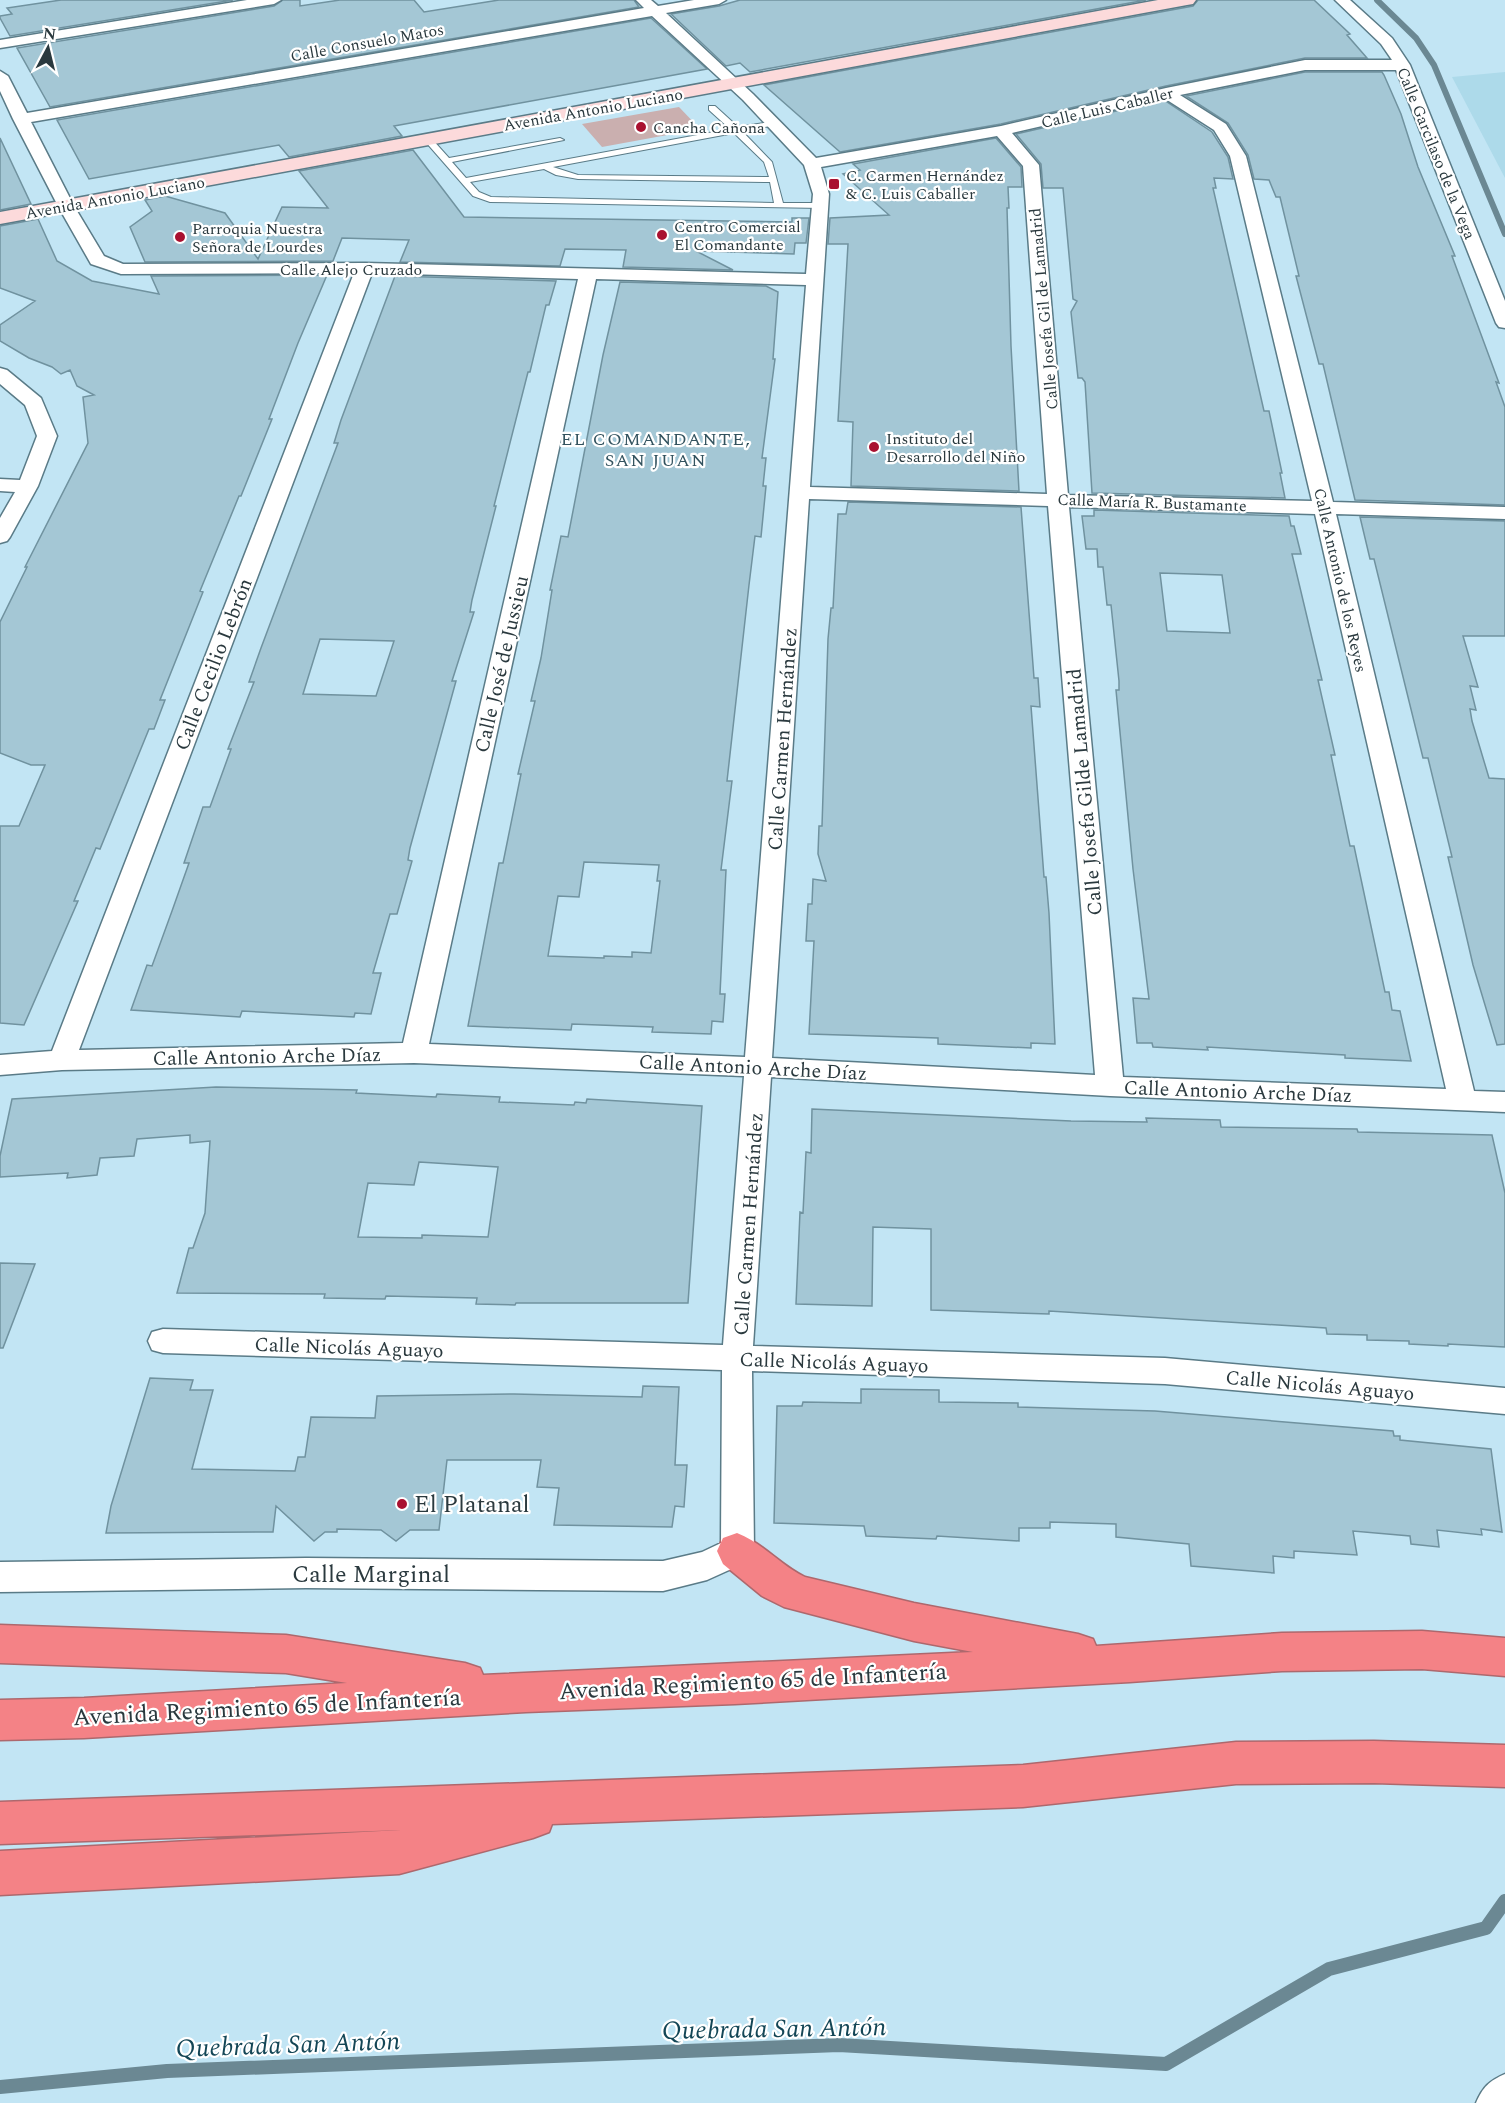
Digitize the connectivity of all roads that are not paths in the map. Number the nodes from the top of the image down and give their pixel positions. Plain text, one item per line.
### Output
1 (274, 0) edge
2 (719, 0) edge
3 (1187, 0) edge
4 (1342, 0) edge
5 (649, 5) edge
6 (0, 44) edge
7 (1402, 65) junction
8 (0, 76) edge
9 (732, 84) junction
10 (1166, 93) junction
11 (712, 108) dead end
12 (21, 119) junction
13 (773, 123) junction
14 (736, 130) junction
15 (1001, 131) junction
16 (428, 140) junction
17 (560, 140) dead end
18 (447, 161) junction
19 (812, 164) junction
20 (545, 166) junction
21 (774, 180) junction
22 (465, 181) junction
23 (779, 205) junction
24 (66, 206) junction
25 (820, 206) junction
26 (0, 218) edge
27 (365, 268) junction
28 (588, 274) junction
29 (814, 280) junction
30 (1505, 323) edge
31 (0, 374) edge
32 (0, 485) edge
33 (28, 486) junction
34 (798, 493) junction
35 (1058, 499) junction
36 (1324, 507) junction
37 (1505, 513) edge
38 (0, 537) edge
39 (414, 1053) junction
40 (62, 1060) junction
41 (0, 1065) edge
42 (759, 1067) junction
43 (1110, 1086) junction
44 (1462, 1100) junction
45 (1505, 1102) edge
46 (163, 1341) dead end
47 (737, 1359) junction
48 (1505, 1401) edge
49 (737, 1551) junction
50 (0, 1577) edge
51 (0, 1644) edge
52 (1505, 1657) edge
53 (1130, 1663) junction
54 (526, 1692) junction
55 (0, 1720) edge
56 (1505, 1766) edge
57 (595, 1802) junction
58 (0, 1823) edge
59 (0, 1873) edge
60 (1505, 2094) edge
61 (1496, 2103) edge

1 - 6 street
2 - 5 street, Calle Consuelo Matos
3 - 9 street, Avenida Antonio Luciano
4 - 7 street, Calle Garcilaso de la Vega
5 - 9 street, Calle Carmen Hernández
5 - 12 street, Calle Consuelo Matos
7 - 10 street, Calle Luis Caballer
7 - 30 street, Calle Garcilaso de la Vega
8 - 12 street, Calle Alejo Cruzado
9 - 13 street, Calle Carmen Hernández
9 - 16 street, Avenida Antonio Luciano
10 - 15 street, Calle Luis Caballer
10 - 36 street, Calle Antonio de los Reyes
11 - 14 lane
12 - 24 street, Calle Alejo Cruzado
13 - 14 lane
13 - 19 street, Calle Carmen Hernández
14 - 20 lane
14 - 21 lane
15 - 19 street, Calle Luis Caballer
15 - 35 street, Calle Josefa Gil de Lamadrid
16 - 18 lane
16 - 24 street, Avenida Antonio Luciano
17 - 18 lane
18 - 22 lane
19 - 25 street, Calle Carmen Hernández
20 - 21 lane
20 - 22 lane
21 - 23 lane
22 - 23 lane
23 - 25 lane
24 - 26 street, Avenida Antonio Luciano
24 - 27 street, Calle Alejo Cruzado
25 - 29 street, Calle Carmen Hernández
27 - 28 street, Calle Alejo Cruzado
27 - 40 street, Calle Cecilio Lebrón
28 - 29 street, Calle Alejo Cruzado
28 - 39 street, Calle José de Jussieu
29 - 34 street, Calle Carmen Hernández
31 - 33 street
32 - 33 street
33 - 38 street
34 - 35 street, Calle María R. Bustamante
34 - 42 street, Calle Carmen Hernández
35 - 36 street, Calle María R. Bustamante
35 - 43 street, Calle Josefa Gilde Lamadrid
36 - 37 street, Calle María R. Bustamante
36 - 44 street, Calle Antonio de los Reyes
39 - 40 street, Calle Antonio Arche Díaz
39 - 42 street, Calle Antonio Arche Díaz
40 - 41 street, Calle Antonio Arche Díaz
42 - 43 street, Calle Antonio Arche Díaz
42 - 47 street, Calle Carmen Hernández
43 - 44 street, Calle Antonio Arche Díaz
44 - 45 street, Calle Antonio Arche Díaz
46 - 47 street, Calle Nicolás Aguayo
47 - 48 street, Calle Nicolás Aguayo
47 - 49 street, Calle Carmen Hernández
49 - 50 street, Calle Marginal
49 - 53 highway
51 - 54 highway
52 - 53 highway, Avenida Regimiento 65 de Infantería
53 - 54 highway, Avenida Regimiento 65 de Infantería
54 - 55 highway, Avenida Regimiento 65 de Infantería
56 - 57 highway
57 - 58 highway
57 - 59 highway
60 - 61 street

